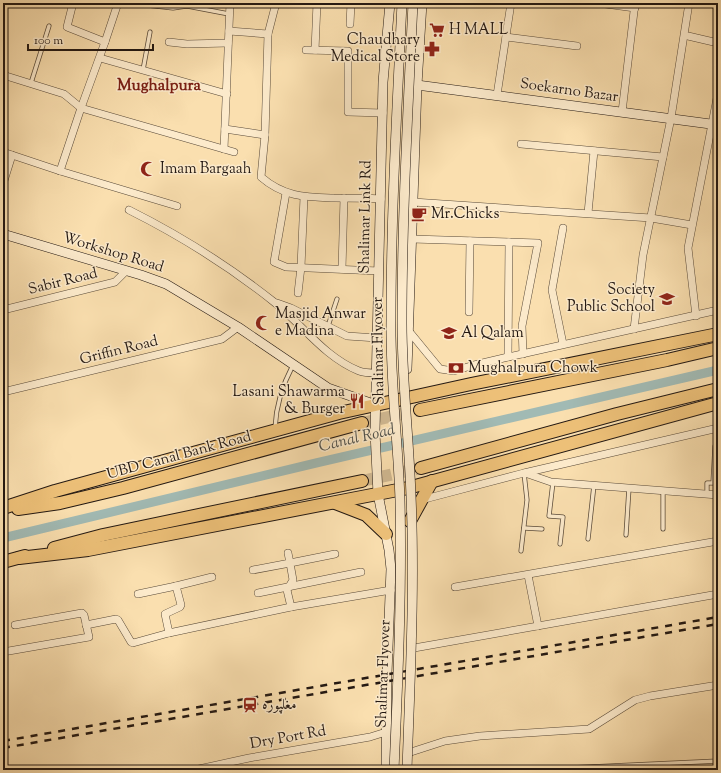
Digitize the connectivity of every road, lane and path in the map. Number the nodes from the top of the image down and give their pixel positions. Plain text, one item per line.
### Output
1 (73, 3) edge
2 (118, 3) edge
3 (146, 3) edge
4 (230, 3) edge
5 (276, 3) edge
6 (317, 3) edge
7 (351, 3) edge
8 (390, 3) edge
9 (402, 3) edge
10 (413, 3) edge
11 (422, 3) edge
12 (511, 3) edge
13 (598, 3) edge
14 (689, 3) edge
15 (706, 3) edge
16 (635, 5) edge
17 (718, 5) edge
18 (229, 14) junction
19 (350, 24) dead end
20 (50, 26) dead end
21 (229, 31) junction
22 (150, 32) dead end
23 (268, 34) junction
24 (688, 36) dead end
25 (506, 38) junction
26 (106, 42) junction
27 (169, 42) dead end
28 (228, 43) junction
29 (718, 43) edge
30 (577, 46) dead end
31 (306, 50) dead end
32 (315, 50) junction
33 (100, 58) junction
34 (143, 70) junction
35 (3, 75) edge
36 (31, 83) junction
37 (417, 85) junction
38 (718, 92) edge
39 (227, 94) junction
40 (497, 95) junction
41 (81, 108) junction
42 (622, 112) junction
43 (383, 114) junction
44 (670, 118) junction
45 (715, 125) edge
46 (225, 129) junction
47 (264, 135) junction
48 (521, 144) dead end
49 (224, 149) junction
50 (594, 151) junction
51 (3, 152) edge
52 (234, 152) dead end
53 (12, 155) junction
54 (663, 157) junction
55 (60, 171) junction
56 (3, 184) edge
57 (286, 193) junction
58 (304, 197) junction
59 (344, 198) junction
60 (380, 199) junction
61 (413, 202) junction
62 (177, 206) dead end
63 (129, 210) dead end
64 (588, 213) junction
65 (651, 218) junction
66 (692, 225) junction
67 (562, 228) dead end
68 (3, 234) edge
69 (412, 240) junction
70 (470, 241) junction
71 (509, 242) junction
72 (301, 267) junction
73 (342, 269) junction
74 (126, 271) junction
75 (379, 271) junction
76 (298, 293) dead end
77 (337, 299) dead end
78 (275, 303) junction
79 (3, 310) edge
80 (718, 310) edge
81 (469, 312) dead end
82 (696, 316) junction
83 (328, 326) junction
84 (238, 327) junction
85 (634, 328) junction
86 (408, 330) junction
87 (718, 334) edge
88 (377, 338) junction
89 (563, 344) junction
90 (718, 348) edge
91 (523, 354) junction
92 (508, 357) junction
93 (293, 366) junction
94 (454, 371) junction
95 (377, 373) junction
96 (458, 387) junction
97 (718, 389) edge
98 (3, 392) edge
99 (407, 398) junction
100 (718, 403) edge
101 (376, 405) junction
102 (420, 410) tunnel mouth
103 (362, 423) tunnel mouth
104 (718, 428) edge
105 (275, 431) junction
106 (715, 446) dead end
107 (421, 468) tunnel mouth
108 (524, 473) junction
109 (362, 481) tunnel mouth
110 (432, 481) junction
111 (553, 482) junction
112 (594, 485) junction
113 (408, 488) junction
114 (629, 488) junction
115 (663, 491) junction
116 (378, 494) junction
117 (707, 494) junction
118 (718, 495) edge
119 (421, 500) junction
120 (334, 502) junction
121 (3, 508) edge
122 (3, 512) edge
123 (410, 520) junction
124 (524, 528) junction
125 (542, 529) dead end
126 (663, 529) dead end
127 (386, 534) junction
128 (626, 535) dead end
129 (588, 539) dead end
130 (718, 541) edge
131 (560, 544) dead end
132 (521, 551) dead end
133 (288, 553) dead end
134 (335, 554) dead end
135 (18, 558) junction
136 (3, 562) edge
137 (290, 563) junction
138 (253, 570) dead end
139 (361, 572) dead end
140 (528, 575) junction
141 (212, 577) dead end
142 (176, 586) junction
143 (456, 587) dead end
144 (288, 588) junction
145 (391, 590) junction
146 (258, 593) dead end
147 (138, 594) dead end
148 (718, 594) edge
149 (291, 606) junction
150 (15, 625) dead end
151 (86, 625) junction
152 (538, 626) junction
153 (169, 633) junction
154 (414, 648) junction
155 (3, 652) edge
156 (414, 667) junction
157 (387, 669) junction
158 (718, 685) edge
159 (386, 732) junction
160 (411, 752) junction
161 (718, 761) edge
162 (194, 770) edge
163 (386, 770) edge
164 (394, 770) edge
165 (407, 770) edge
166 (410, 770) edge
167 (524, 770) edge

1 - 26 street
2 - 26 street
3 - 18 lane
4 - 18 street
5 - 23 street
6 - 32 street
7 - 19 street
8 - 43 main road, Shalimar Link Rd
9 - 164 main road, Shalimar Flyover, bridge
10 - 165 main road, Shalimar Flyover, bridge
11 - 37 main road
12 - 25 street
13 - 16 street
14 - 44 street
15 - 17 street
16 - 42 street
18 - 21 street
20 - 36 lane
21 - 23 street
21 - 28 street
22 - 34 lane
23 - 47 street
24 - 29 street
25 - 30 street
25 - 40 street
26 - 33 street
27 - 28 street
28 - 39 street
31 - 32 street
32 - 43 street
33 - 34 street
33 - 41 street
34 - 39 street
35 - 36 street
36 - 41 street
37 - 40 main road, Soekarno Bazar
37 - 61 main road
38 - 45 street
39 - 46 street
40 - 42 main road, Soekarno Bazar
41 - 49 street
41 - 55 street
42 - 44 main road, Soekarno Bazar
43 - 60 main road, Shalimar Link Rd
44 - 45 main road, Soekarno Bazar
44 - 54 street
45 - 66 street
46 - 47 street
46 - 49 street
47 - 57 street
48 - 50 street
49 - 52 street
50 - 54 street
50 - 64 street
51 - 53 street
53 - 55 street
53 - 56 street
54 - 65 street
55 - 62 street
57 - 58 street
57 - 72 street
58 - 59 street
58 - 72 street
59 - 60 street
59 - 73 street
60 - 75 main road, Shalimar Link Rd
61 - 64 street
61 - 69 main road
63 - 78 street
64 - 65 street
65 - 66 street
65 - 85 street
66 - 82 street
67 - 89 street
68 - 74 main road, Workshop Road
69 - 70 street
69 - 86 main road
70 - 71 street
70 - 81 street
71 - 91 street
71 - 92 street
72 - 73 street
72 - 76 street
73 - 75 street
74 - 79 street, Sabir Road
74 - 84 main road, Workshop Road
75 - 88 main road, Shalimar Link Rd
77 - 83 lane
78 - 83 street
78 - 95 street
80 - 82 street
82 - 85 street
83 - 88 street
84 - 93 main road, Workshop Road
84 - 98 street, Griffin Road
85 - 89 street
86 - 94 street
86 - 99 main road
87 - 96 highway
88 - 95 main road, Shalimar Link Rd
89 - 91 street
90 - 102 highway
91 - 92 street
92 - 94 street
93 - 101 main road, Workshop Road
93 - 105 lane
94 - 96 street
95 - 101 main road, Shalimar Link Rd
96 - 99 highway
97 - 107 highway
99 - 101 highway
99 - 113 main road, bridge
100 - 110 highway
101 - 105 highway
101 - 116 main road, Shalimar Link Rd
103 - 122 highway, UBD Canal Bank Road
104 - 108 street
105 - 121 highway
106 - 117 lane
108 - 111 street
108 - 119 street
108 - 124 lane
109 - 135 highway
110 - 113 highway
110 - 119 highway
111 - 112 street
111 - 131 lane
112 - 114 street
112 - 129 lane
113 - 116 highway
113 - 123 main road
114 - 115 street
114 - 128 lane
115 - 117 street
115 - 126 lane
116 - 120 highway
116 - 127 main road, Shalimar Link Rd
117 - 118 street
119 - 123 highway
120 - 127 highway
120 - 135 highway
123 - 154 main road
124 - 125 lane
124 - 132 lane
127 - 145 main road, Shalimar Link Rd
130 - 140 street
133 - 137 street
134 - 137 street
135 - 136 highway
137 - 138 street
137 - 144 street
139 - 144 street
140 - 143 street
140 - 152 street
141 - 142 street
142 - 147 street
142 - 153 street
144 - 146 street
144 - 149 street
145 - 149 street
145 - 157 main road, Shalimar Link Rd
148 - 152 street
149 - 153 street
150 - 151 street
151 - 153 street
151 - 155 street
152 - 154 street
154 - 156 main road
156 - 157 main road
156 - 160 main road
157 - 159 main road, Shalimar Link Rd
158 - 160 street
159 - 162 street, Dry Port Rd
159 - 163 main road, Shalimar Link Rd
160 - 166 main road
161 - 167 lane

